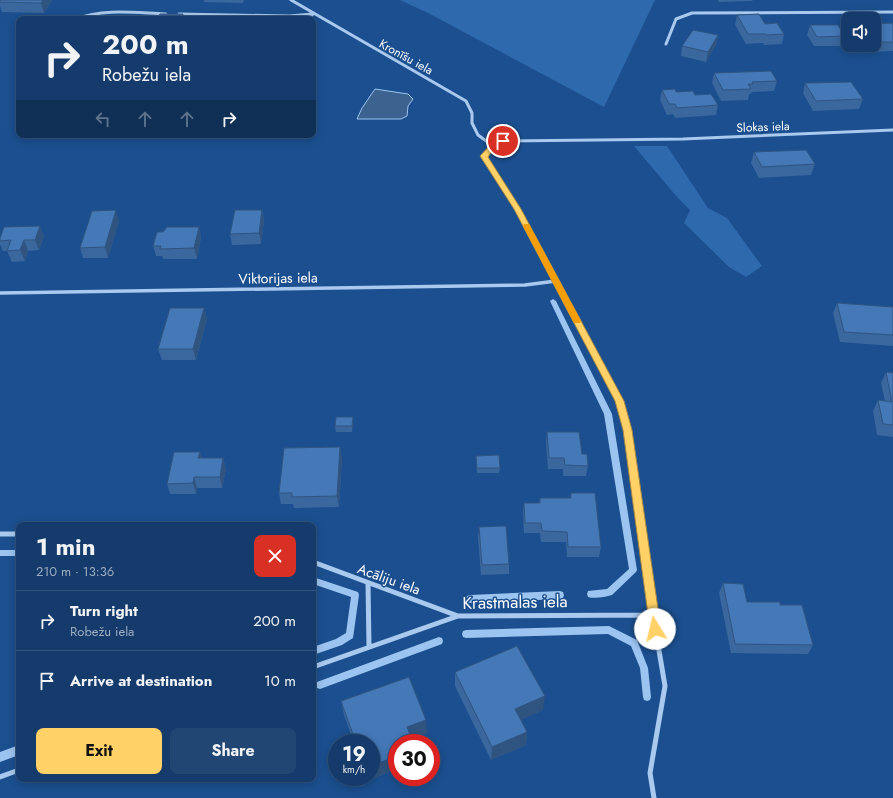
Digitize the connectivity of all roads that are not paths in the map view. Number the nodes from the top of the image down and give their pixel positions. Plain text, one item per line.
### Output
1 (291, 0) edge
2 (893, 12) edge
3 (313, 14) junction
4 (82, 16) edge
5 (289, 16) edge
6 (289, 16) edge
7 (666, 44) dead end
8 (893, 130) edge
9 (493, 146) junction
10 (556, 281) junction
11 (0, 293) edge
12 (0, 534) edge
13 (16, 534) edge
14 (316, 563) edge
15 (368, 583) junction
16 (653, 615) junction
17 (458, 616) junction
18 (369, 647) junction
19 (316, 666) edge
20 (16, 771) edge
21 (0, 777) edge
22 (654, 798) edge

1 - 3 street, Kronīšu iela
2 - 7 street
3 - 5 street
3 - 9 street, Kronīšu iela
4 - 6 street
8 - 9 street, Slokas iela
9 - 10 street
10 - 11 street, Viktorijas iela
10 - 16 street
12 - 13 street
14 - 15 street, Acāliju iela
15 - 17 street, Acāliju iela
15 - 18 street
16 - 17 street, Krastmalas iela
16 - 22 street
17 - 18 street, Krastmalas iela
18 - 19 street, Krastmalas iela
20 - 21 street

